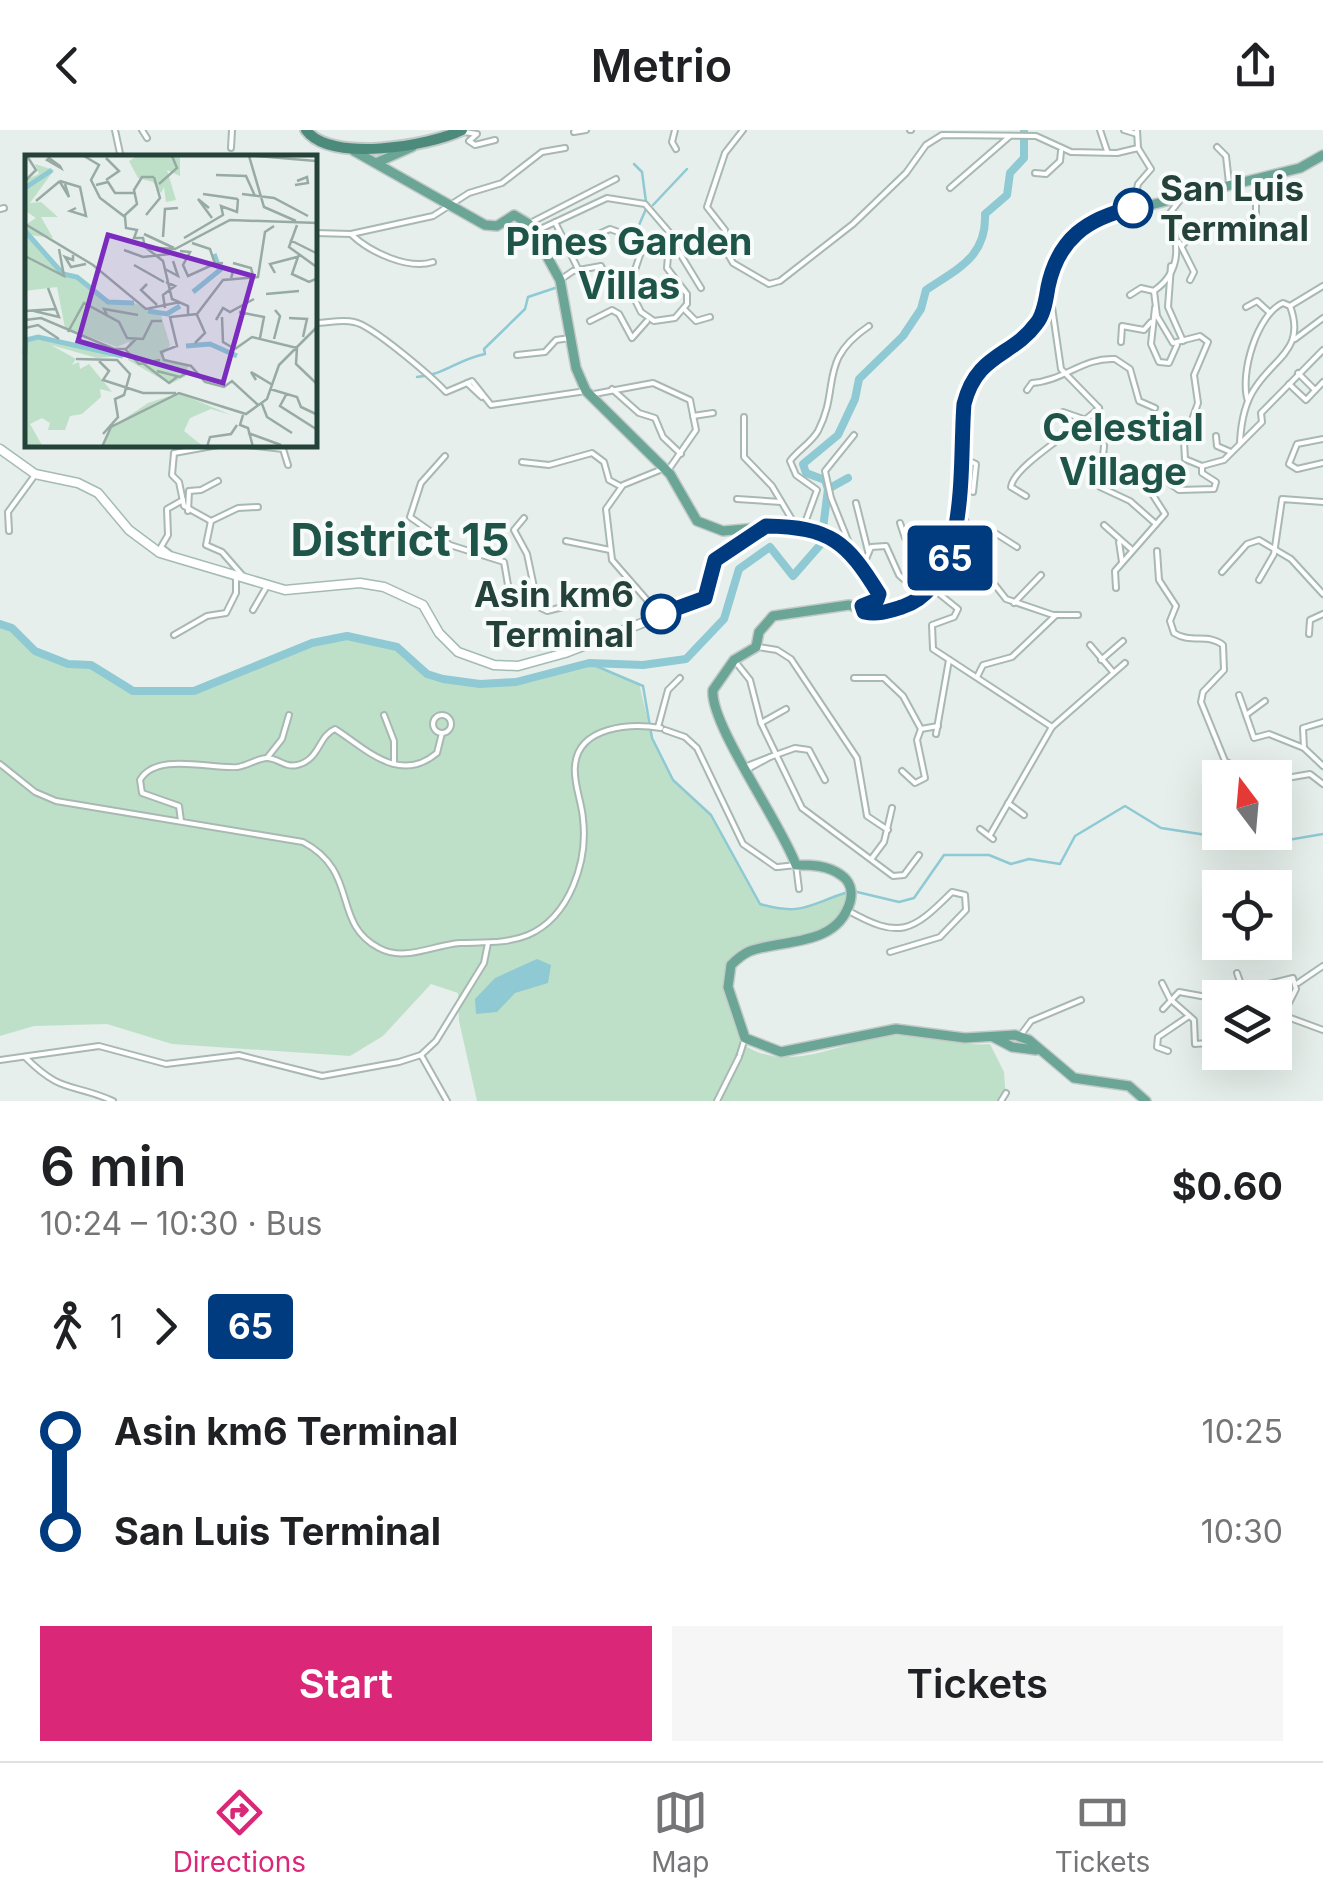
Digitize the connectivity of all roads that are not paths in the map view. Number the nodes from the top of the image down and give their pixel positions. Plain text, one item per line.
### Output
1 (115, 130) edge
2 (142, 130) edge
3 (232, 130) edge
4 (306, 130) edge
5 (484, 130) edge
6 (586, 130) edge
7 (675, 130) edge
8 (743, 130) edge
9 (1100, 130) edge
10 (1124, 130) edge
11 (460, 131) edge
12 (574, 132) edge
13 (1137, 132) edge
14 (477, 134) junction
15 (1012, 135) junction
16 (147, 138) dead end
17 (495, 140) dead end
18 (420, 144) junction
19 (1217, 146) dead end
20 (345, 147) junction
21 (231, 148) dead end
22 (566, 148) dead end
23 (1138, 148) junction
24 (676, 149) dead end
25 (1061, 151) junction
26 (1111, 153) junction
27 (119, 155) edge
28 (1323, 156) edge
29 (378, 162) junction
30 (1036, 173) dead end
31 (1270, 174) junction
32 (1229, 184) junction
33 (950, 188) dead end
34 (1182, 196) junction
35 (607, 198) junction
36 (452, 204) junction
37 (1133, 208) junction
38 (555, 222) junction
39 (531, 228) junction
40 (1244, 229) dead end
41 (318, 233) edge
42 (352, 234) junction
43 (1189, 238) dead end
44 (671, 239) junction
45 (1180, 244) junction
46 (568, 248) junction
47 (434, 262) dead end
48 (1171, 266) junction
49 (579, 272) junction
50 (563, 279) junction
51 (1190, 280) dead end
52 (1323, 286) edge
53 (629, 288) junction
54 (700, 288) dead end
55 (1154, 291) junction
56 (1130, 295) dead end
57 (1046, 299) junction
58 (1290, 306) junction
59 (1246, 307) dead end
60 (1155, 308) junction
61 (686, 310) junction
62 (1269, 312) junction
63 (710, 317) dead end
64 (1323, 318) edge
65 (648, 319) junction
66 (590, 321) dead end
67 (1151, 322) junction
68 (318, 323) edge
69 (868, 326) dead end
70 (573, 338) junction
71 (1295, 339) junction
72 (1121, 342) dead end
73 (1184, 342) junction
74 (1177, 345) junction
75 (1323, 350) edge
76 (516, 356) dead end
77 (1298, 373) junction
78 (1068, 374) junction
79 (1323, 382) edge
80 (1288, 384) junction
81 (612, 389) junction
82 (1028, 390) dead end
83 (1315, 390) junction
84 (588, 393) junction
85 (1248, 401) junction
86 (1099, 408) junction
87 (1155, 408) dead end
88 (714, 412) dead end
89 (1063, 412) dead end
90 (693, 416) junction
91 (744, 416) dead end
92 (1086, 420) junction
93 (854, 435) dead end
94 (1216, 436) dead end
95 (1323, 439) edge
96 (1240, 442) junction
97 (203, 448) edge
98 (274, 448) edge
99 (0, 449) edge
100 (1233, 452) junction
101 (681, 454) junction
102 (446, 456) dead end
103 (961, 457) junction
104 (522, 462) dead end
105 (1323, 463) edge
106 (288, 464) dead end
107 (1202, 466) junction
108 (667, 471) junction
109 (35, 474) junction
110 (218, 480) dead end
111 (623, 485) junction
112 (973, 492) dead end
113 (1026, 496) dead end
114 (737, 499) dead end
115 (183, 500) junction
116 (781, 502) junction
117 (856, 502) dead end
118 (1323, 502) edge
119 (956, 506) junction
120 (258, 508) dead end
121 (188, 511) junction
122 (524, 518) dead end
123 (211, 521) junction
124 (900, 523) dead end
125 (1156, 524) junction
126 (766, 526) junction
127 (1104, 526) dead end
128 (969, 528) junction
129 (9, 532) dead end
130 (803, 532) junction
131 (566, 540) dead end
132 (1119, 540) junction
133 (1016, 547) dead end
134 (1276, 548) junction
135 (1132, 549) junction
136 (610, 550) junction
137 (851, 550) junction
138 (1157, 550) dead end
139 (868, 551) junction
140 (178, 559) junction
141 (1122, 562) junction
142 (862, 569) junction
143 (1222, 572) dead end
144 (1040, 576) dead end
145 (241, 578) junction
146 (1259, 580) dead end
147 (909, 584) dead end
148 (935, 584) junction
149 (268, 586) junction
150 (1116, 588) dead end
151 (634, 590) junction
152 (1323, 594) edge
153 (1014, 603) junction
154 (538, 606) junction
155 (861, 607) junction
156 (253, 610) dead end
157 (660, 614) junction
158 (1056, 614) junction
159 (1323, 614) edge
160 (1078, 615) dead end
161 (1309, 634) dead end
162 (174, 635) dead end
163 (1123, 642) dead end
164 (1090, 646) dead end
165 (756, 647) junction
166 (734, 660) junction
167 (949, 660) junction
168 (1101, 660) junction
169 (1124, 664) dead end
170 (1114, 672) junction
171 (977, 676) junction
172 (680, 678) dead end
173 (854, 678) dead end
174 (1239, 695) dead end
175 (1265, 701) dead end
176 (786, 709) dead end
177 (1056, 712) dead end
178 (289, 714) dead end
179 (384, 715) dead end
180 (1246, 715) junction
181 (1062, 722) junction
182 (1323, 722) edge
183 (761, 723) junction
184 (938, 726) junction
185 (1052, 727) junction
186 (659, 728) junction
187 (922, 729) junction
188 (442, 733) dead end
189 (936, 734) dead end
190 (1304, 748) junction
191 (778, 754) junction
192 (267, 758) junction
193 (1226, 760) edge
194 (0, 764) edge
195 (394, 764) junction
196 (1323, 766) edge
197 (747, 768) junction
198 (902, 771) dead end
199 (1292, 777) edge
200 (824, 780) dead end
201 (1323, 784) edge
202 (1008, 804) junction
203 (892, 808) dead end
204 (1024, 815) dead end
205 (181, 821) junction
206 (980, 829) dead end
207 (888, 830) junction
208 (918, 856) dead end
209 (872, 858) junction
210 (796, 865) junction
211 (798, 889) dead end
212 (847, 910) junction
213 (488, 943) junction
214 (890, 952) dead end
215 (1323, 966) edge
216 (1238, 973) dead end
217 (1240, 980) edge
218 (1292, 981) edge
219 (1162, 983) dead end
220 (1297, 984) junction
221 (1202, 996) edge
222 (1292, 997) edge
223 (1170, 998) junction
224 (1081, 1000) dead end
225 (1164, 1009) dead end
226 (1189, 1016) junction
227 (1292, 1019) edge
228 (1323, 1030) edge
229 (994, 1036) junction
230 (1020, 1036) junction
231 (745, 1038) junction
232 (1202, 1044) edge
233 (1039, 1050) junction
234 (1168, 1050) dead end
235 (421, 1055) junction
236 (25, 1057) junction
237 (0, 1060) edge
238 (1006, 1093) dead end
239 (113, 1101) edge
240 (447, 1101) edge
241 (717, 1101) edge
242 (1000, 1101) edge
243 (1146, 1101) edge

1 - 27 street
2 - 16 street
3 - 21 street
4 - 20 highway
5 - 14 street
6 - 12 street
7 - 24 street
8 - 15 street
9 - 26 street
10 - 13 street
11 - 14 street
11 - 18 highway
13 - 23 street
14 - 17 street
15 - 25 street
15 - 33 street
18 - 20 highway
18 - 29 main road
19 - 32 street
20 - 29 main road
22 - 36 street
23 - 26 street
23 - 37 street
25 - 26 street
25 - 30 street
28 - 31 main road
29 - 36 main road
31 - 32 main road
31 - 40 street
32 - 34 main road
34 - 37 main road
34 - 45 street
35 - 38 street
35 - 39 street
35 - 44 street
36 - 39 main road
36 - 42 street
37 - 57 main road
38 - 39 street
38 - 46 street
39 - 50 main road
41 - 42 street
42 - 47 street
43 - 45 street
44 - 54 street
44 - 61 street
45 - 48 street
45 - 51 street
46 - 49 street
46 - 53 street
48 - 55 street
48 - 73 street
49 - 50 street
49 - 53 street
50 - 70 main road
52 - 58 street
53 - 65 street
55 - 56 street
55 - 60 street
57 - 78 street
57 - 103 main road
58 - 62 street
58 - 71 street
59 - 62 street
60 - 67 street
60 - 74 street
61 - 63 street
61 - 65 street
62 - 85 street
64 - 71 street
65 - 66 street
67 - 72 street
67 - 74 street
68 - 84 street
69 - 130 street
70 - 76 street
70 - 84 main road
71 - 85 street
73 - 74 street
73 - 107 street
75 - 77 street
77 - 80 street
77 - 83 street
78 - 82 street
78 - 86 street
78 - 87 street
79 - 83 street
80 - 83 street
80 - 96 street
81 - 84 street
81 - 90 street
81 - 101 street
84 - 108 main road
85 - 96 street
86 - 92 street
86 - 125 street
88 - 90 street
89 - 92 street
90 - 101 street
91 - 116 street
92 - 113 street
93 - 137 street
94 - 100 street
95 - 105 street
96 - 100 street
97 - 115 street
98 - 106 street
99 - 109 main road
100 - 107 street
101 - 108 street
102 - 154 street
103 - 112 street
103 - 119 main road
104 - 111 street
107 - 125 street
108 - 111 street
108 - 126 main road
109 - 129 street
109 - 140 main road
110 - 121 street
111 - 136 street
114 - 116 street
115 - 121 street
115 - 140 street
116 - 130 street
117 - 139 street
118 - 134 street
119 - 128 street
119 - 148 main road
120 - 123 street
121 - 123 street
122 - 154 street
123 - 145 street
124 - 148 street
125 - 135 street
126 - 130 main road
126 - 157 main road
127 - 132 street
128 - 133 street
128 - 153 street
130 - 137 main road
131 - 136 street
132 - 135 street
132 - 141 street
134 - 143 street
134 - 146 street
134 - 152 street
135 - 141 street
136 - 151 street
137 - 142 main road
138 - 193 street
139 - 142 street
139 - 147 street
140 - 145 main road
141 - 150 street
142 - 155 main road
144 - 153 street
145 - 149 main road
145 - 162 street
148 - 155 main road
148 - 167 street
149 - 156 street
149 - 157 main road
151 - 154 street
151 - 157 street
153 - 158 street
155 - 165 main road
158 - 160 street
158 - 171 street
159 - 161 street
163 - 168 street
164 - 168 street
165 - 166 main road
165 - 207 street
166 - 183 street
166 - 197 main road
167 - 171 street
167 - 184 street
168 - 170 street
169 - 170 street
170 - 181 street
171 - 185 street
172 - 186 street
173 - 187 street
174 - 180 street
175 - 180 street
176 - 183 street
177 - 181 street
178 - 192 street
179 - 195 street
180 - 190 street
181 - 185 street
182 - 190 street
183 - 191 street
184 - 187 street
184 - 189 street
185 - 202 street
186 - 210 street
186 - 213 street
187 - 198 street
188 - 195 street
190 - 196 street
191 - 197 street
191 - 200 street
191 - 209 street
192 - 195 street
192 - 205 street
194 - 205 street
197 - 210 main road
199 - 201 street
202 - 204 street
202 - 206 street
203 - 207 street
205 - 213 street
207 - 209 street
208 - 209 street
210 - 211 street
210 - 212 main road
212 - 214 street
212 - 231 main road
213 - 235 street
215 - 220 street
216 - 217 street
218 - 220 street
219 - 223 street
220 - 222 street
221 - 223 street
223 - 225 street
223 - 226 street
224 - 230 street
226 - 232 street
226 - 234 street
227 - 228 street
229 - 230 main road
229 - 231 main road
229 - 233 main road
230 - 233 main road
231 - 241 street
233 - 243 main road
235 - 236 street
235 - 240 street
236 - 237 street
236 - 239 street
238 - 242 street

